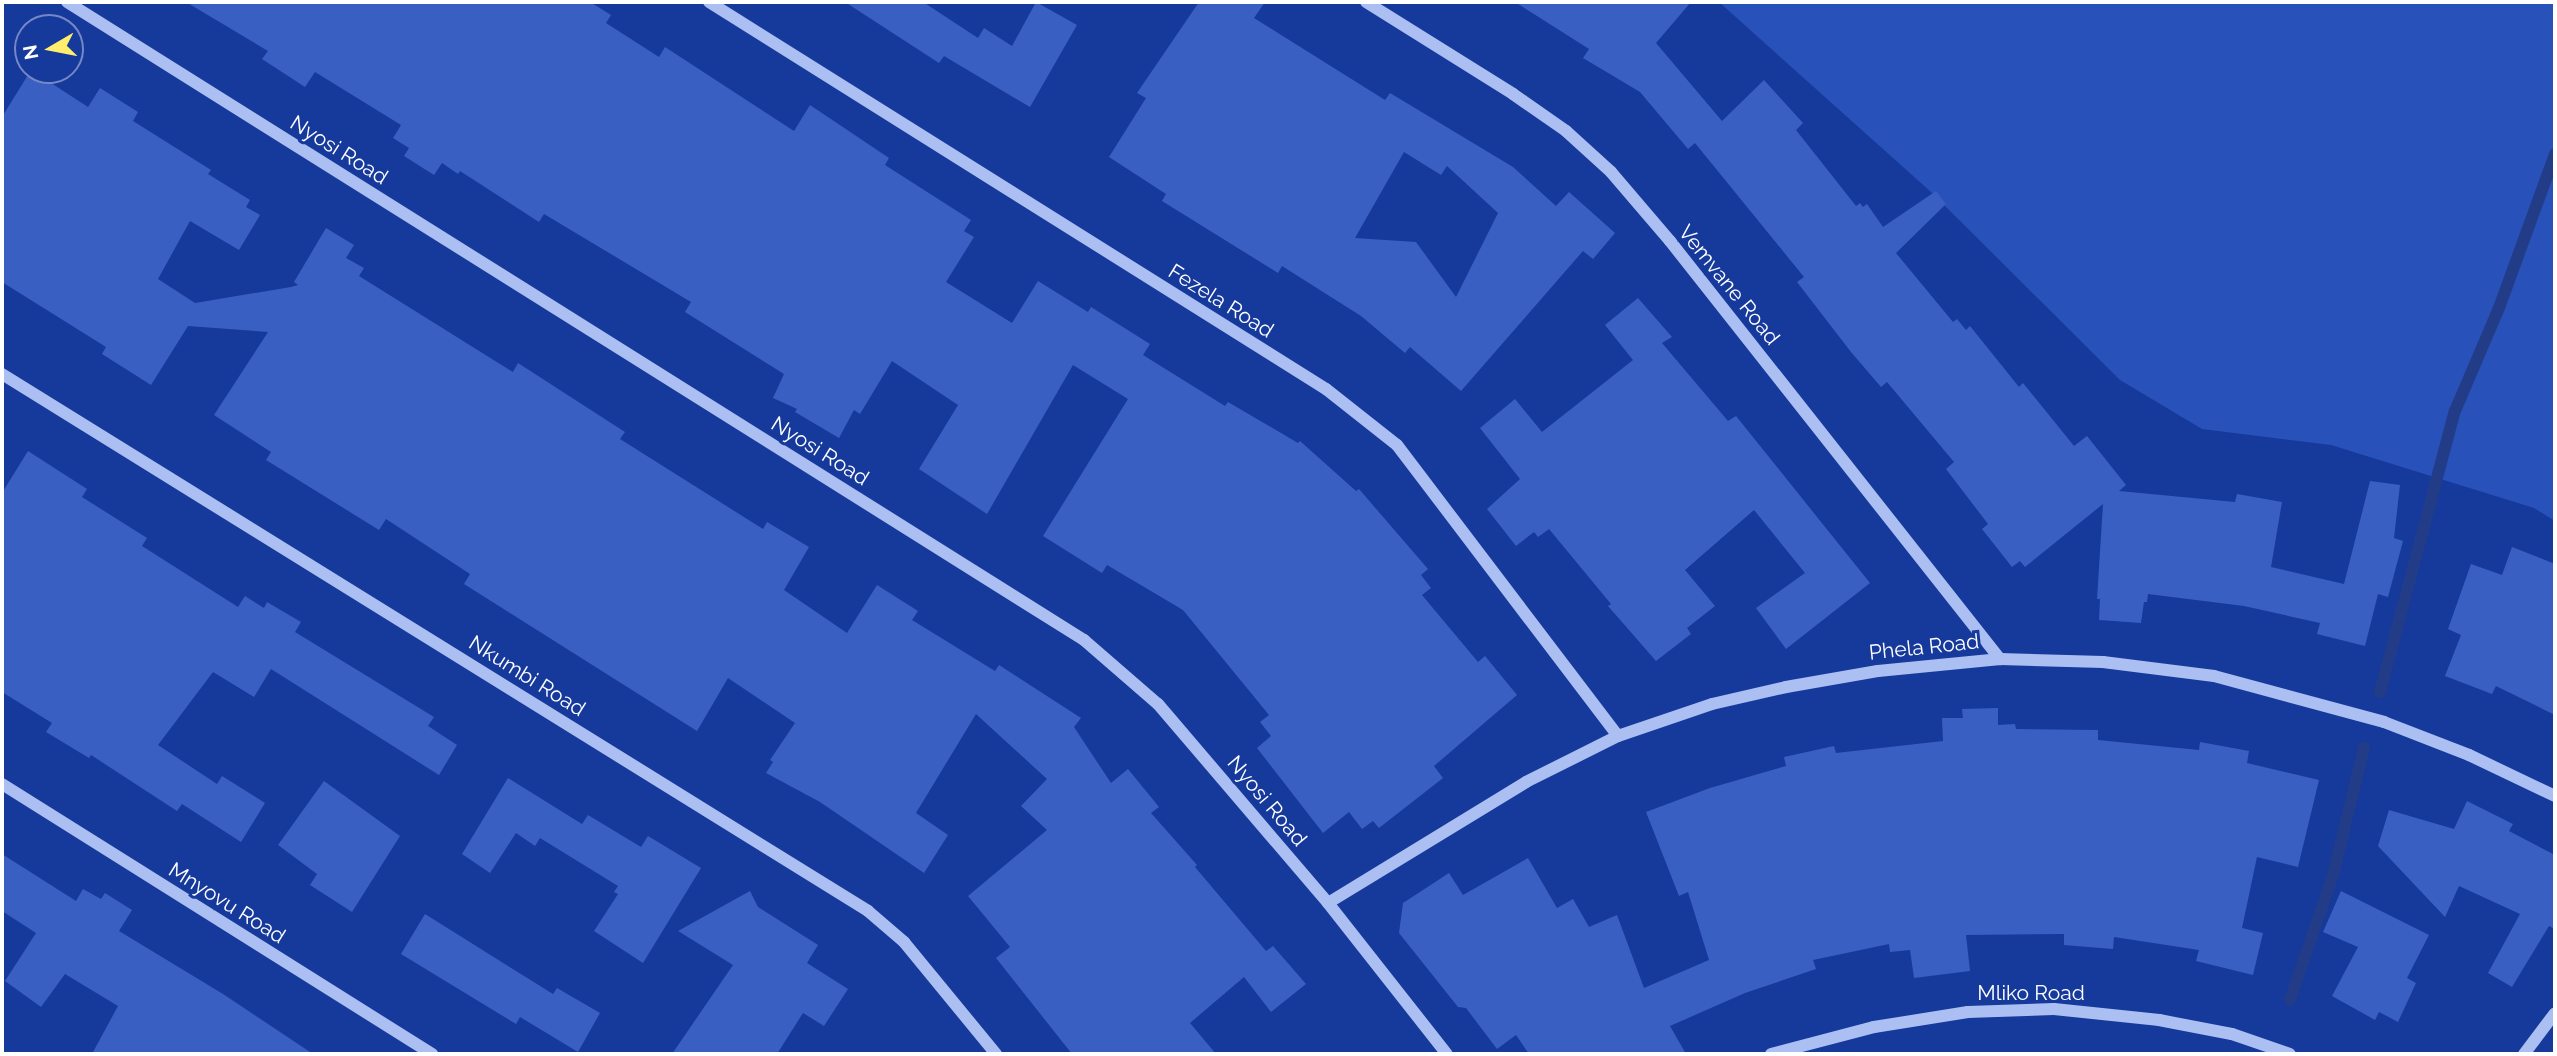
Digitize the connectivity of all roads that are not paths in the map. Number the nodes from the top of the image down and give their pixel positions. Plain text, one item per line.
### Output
1 (66, 2) edge
2 (709, 2) edge
3 (1366, 2) edge
4 (2, 374) edge
5 (2000, 659) junction
6 (1618, 736) junction
7 (2, 785) edge
8 (2555, 796) edge
9 (1328, 903) junction
10 (2555, 1013) edge
11 (432, 1054) edge
12 (996, 1054) edge
13 (1447, 1054) edge
14 (1771, 1054) edge
15 (2290, 1054) edge
16 (2524, 1054) edge

1 - 9 street, Nyosi Road
2 - 6 street, Fezela Road
3 - 5 street, Vemvane Road
4 - 12 street, Nkumbi Road
5 - 6 street, Phela Road
5 - 8 street, Phela Road
6 - 9 street, Phela Road
7 - 11 street, Mnyovu Road
9 - 13 street, Nyosi Road
10 - 16 street
14 - 15 street, Mliko Road

